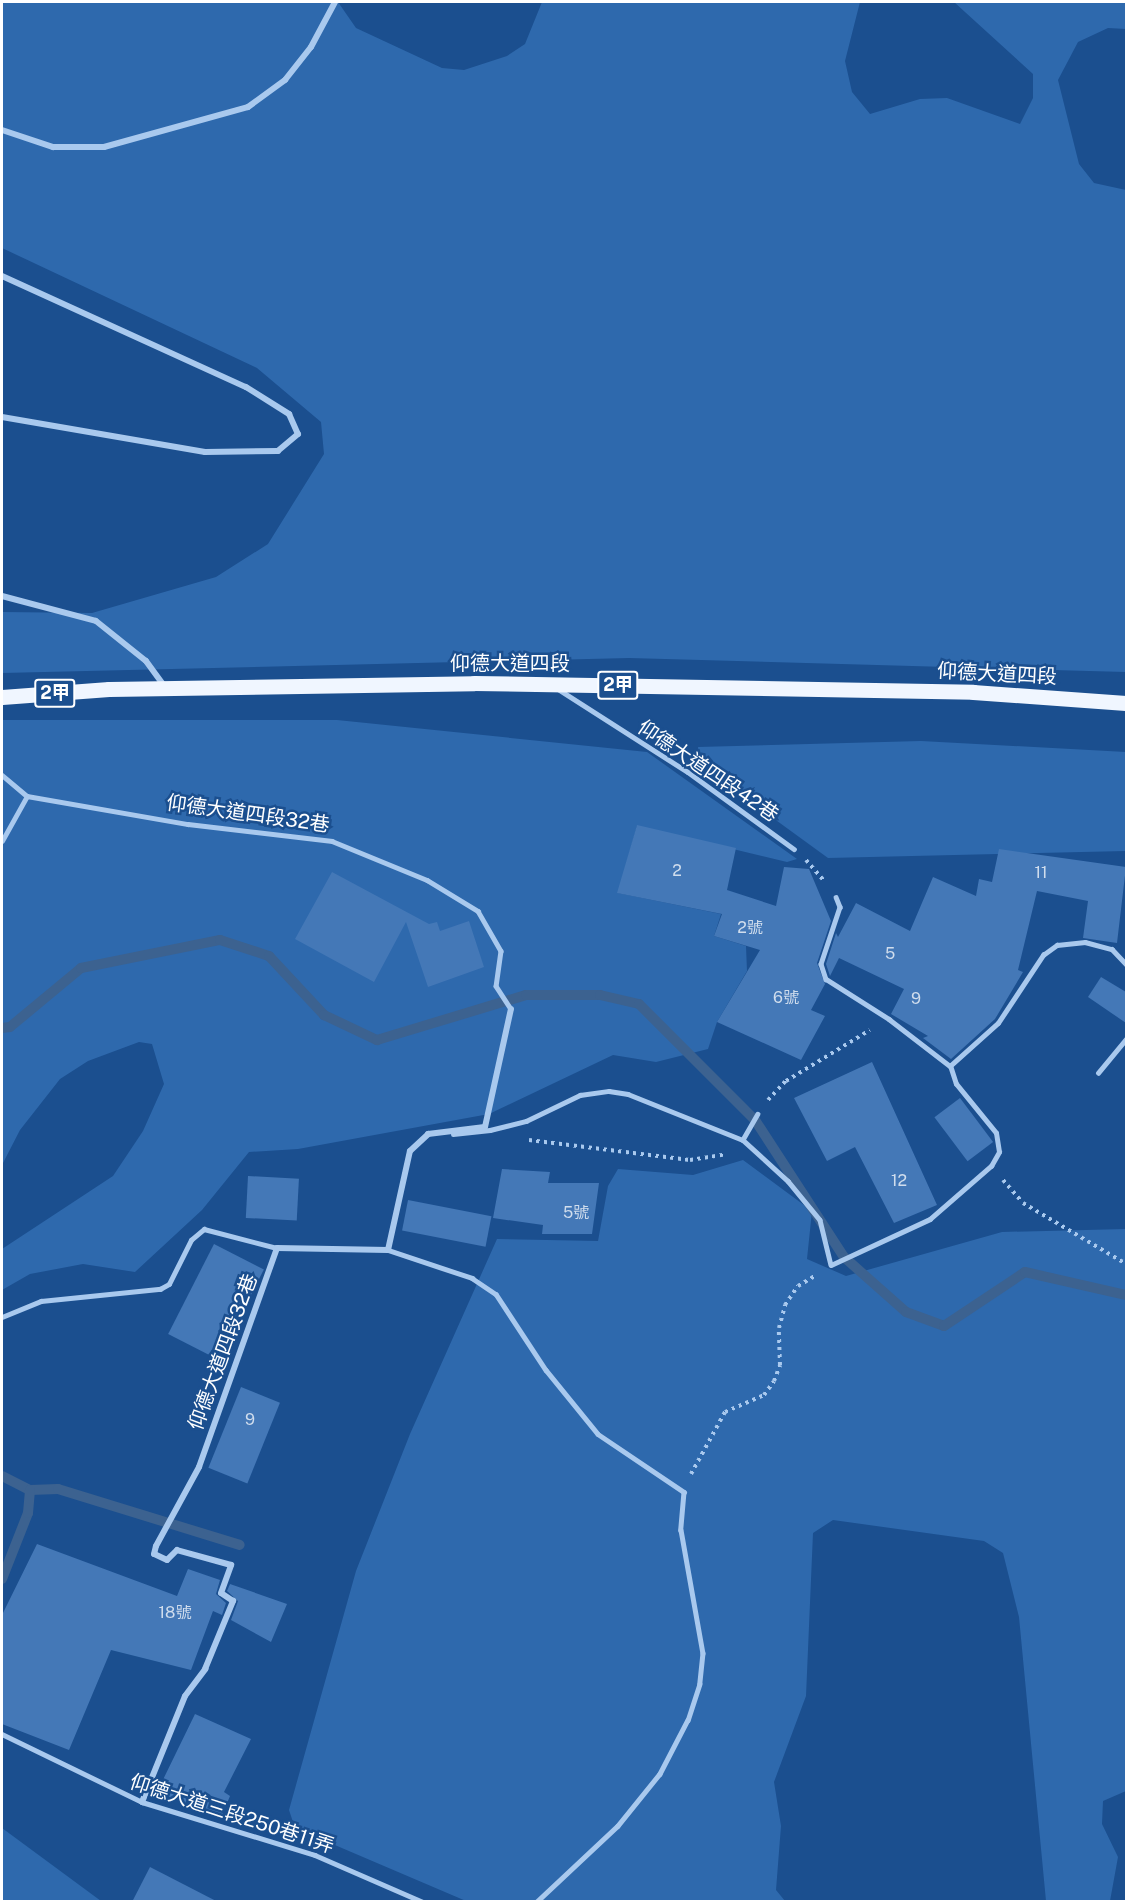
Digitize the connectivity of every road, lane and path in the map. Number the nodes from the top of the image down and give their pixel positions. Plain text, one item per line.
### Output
1 (335, 2) edge
2 (2, 130) edge
3 (2, 276) edge
4 (2, 417) edge
5 (2, 596) edge
6 (550, 684) junction
7 (166, 689) junction
8 (2, 697) edge
9 (1126, 704) edge
10 (2, 775) edge
11 (27, 796) junction
12 (2, 841) edge
13 (794, 849) joint
14 (836, 897) joint
15 (1126, 964) edge
16 (511, 1009) joint
17 (889, 1019) junction
18 (1126, 1039) edge
19 (950, 1066) junction
20 (1098, 1073) dead end
21 (758, 1114) joint
22 (490, 1130) junction
23 (428, 1134) junction
24 (742, 1140) junction
25 (991, 1166) junction
26 (277, 1248) junction
27 (388, 1250) junction
28 (1126, 1264) edge
29 (831, 1265) junction
30 (2, 1317) edge
31 (684, 1492) junction
32 (2, 1734) edge
33 (141, 1802) junction
34 (423, 1902) edge
35 (537, 1902) edge

1 - 2 street
3 - 4 street
5 - 7 street
6 - 7 main road, 仰德大道四段 / 2甲
6 - 9 main road, 仰德大道四段 / 2甲
6 - 13 lane, 仰德大道四段42巷
7 - 8 main road, 仰德大道四段 / 2甲
10 - 11 lane
11 - 12 lane
11 - 16 lane, 仰德大道四段32巷
13 - 14 path
14 - 17 lane
15 - 19 lane
16 - 23 street
17 - 19 lane
17 - 21 path
18 - 20 lane
19 - 25 lane
21 - 24 lane
22 - 23 lane
22 - 24 path
22 - 24 lane
23 - 27 street
24 - 29 lane
25 - 28 path
25 - 29 lane
26 - 27 street
26 - 30 lane
26 - 33 street, 仰德大道四段32巷
27 - 31 lane
29 - 31 path
31 - 35 lane
32 - 33 lane, 仰德大道三段250巷11弄
33 - 34 lane, 仰德大道三段250巷11弄

